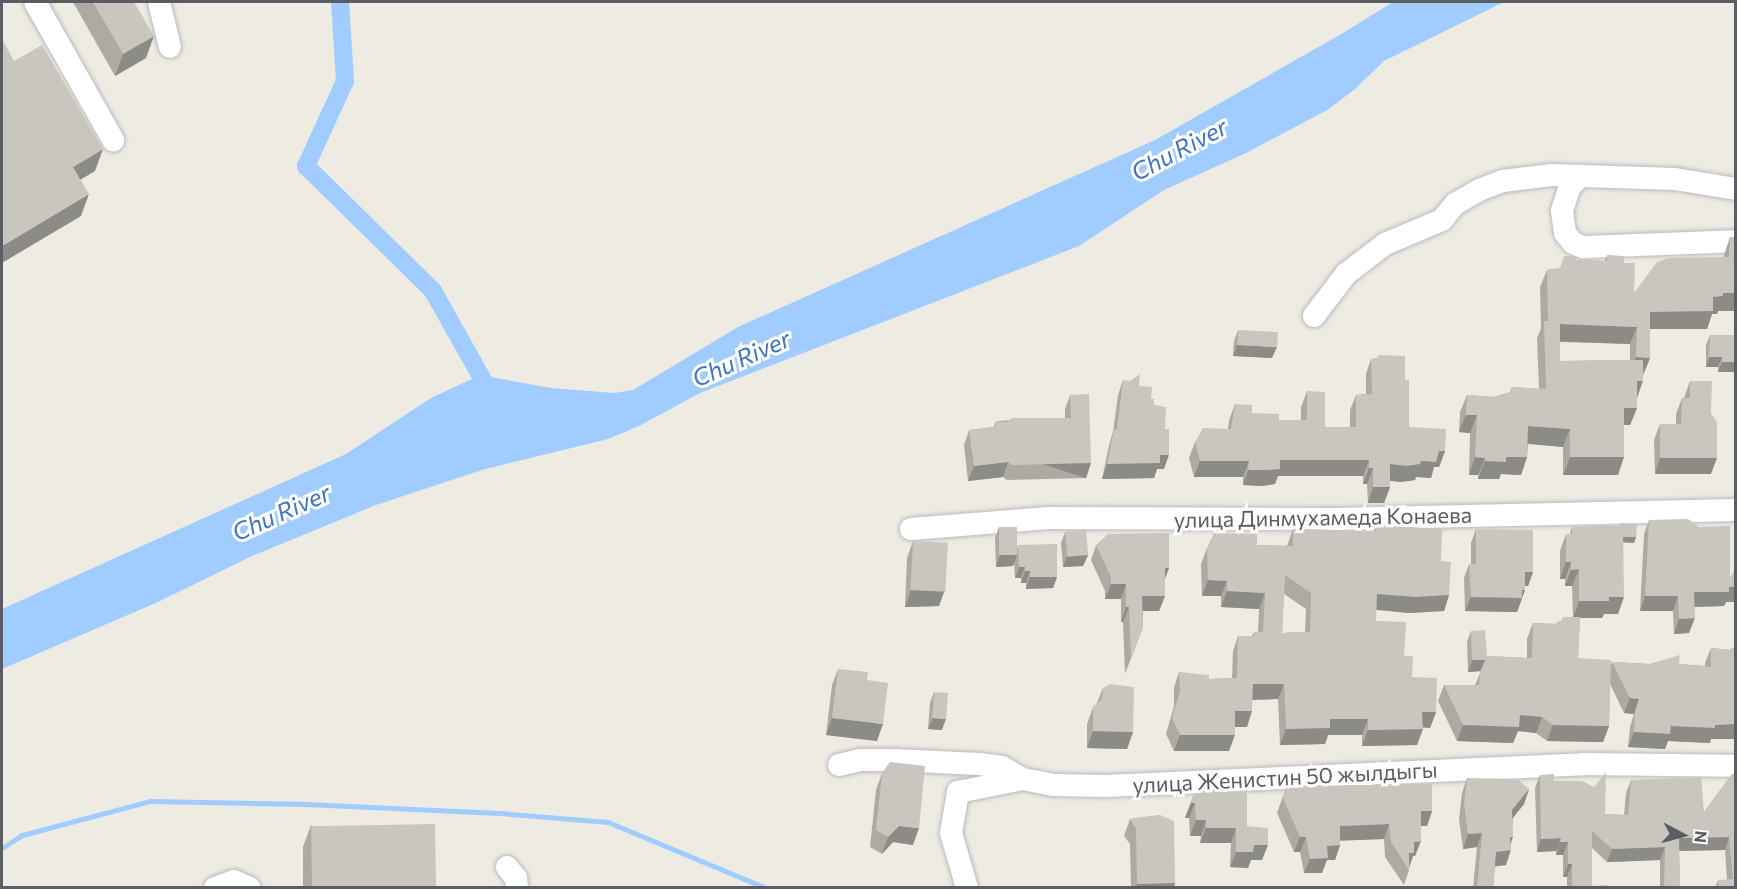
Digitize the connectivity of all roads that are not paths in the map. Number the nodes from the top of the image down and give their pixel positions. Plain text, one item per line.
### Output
1 (36, 2) edge
2 (159, 2) edge
3 (170, 47) dead end
4 (113, 140) dead end
5 (1581, 176) junction
6 (1736, 189) edge
7 (1736, 241) edge
8 (1314, 316) dead end
9 (1736, 510) edge
10 (911, 529) dead end
11 (839, 765) dead end
12 (1736, 766) edge
13 (1023, 779) junction
14 (507, 867) dead end
15 (215, 888) edge
16 (250, 888) edge
17 (517, 888) edge
18 (967, 888) edge

1 - 4 street
2 - 3 street
5 - 6 street
5 - 7 street
5 - 8 street
9 - 10 street, улица Динмухамеда Конаева
11 - 13 street, улица Женистин 50 жылдыгы
12 - 13 street, улица Женистин 50 жылдыгы
13 - 18 street
14 - 17 street
15 - 16 street

